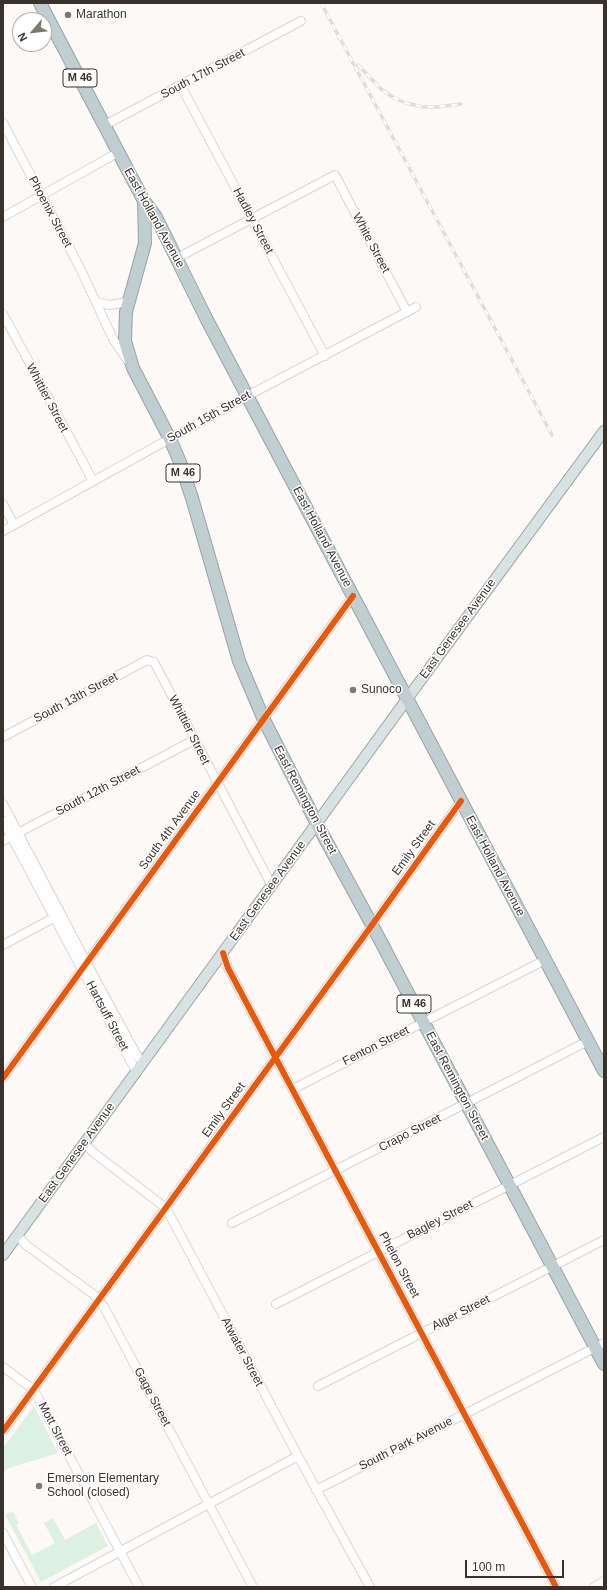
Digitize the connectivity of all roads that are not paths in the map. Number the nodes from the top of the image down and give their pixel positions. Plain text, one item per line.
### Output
1 (40, 3) edge
2 (301, 21) dead end
3 (181, 86) junction
4 (3, 123) edge
5 (105, 125) junction
6 (118, 152) junction
7 (42, 196) junction
8 (144, 201) junction
9 (3, 217) edge
10 (252, 219) junction
11 (177, 258) junction
12 (97, 302) junction
13 (128, 302) junction
14 (416, 307) dead end
15 (406, 312) junction
16 (3, 314) edge
17 (325, 356) junction
18 (133, 368) junction
19 (247, 396) junction
20 (604, 431) edge
21 (170, 439) junction
22 (93, 481) junction
23 (3, 504) edge
24 (14, 525) junction
25 (3, 531) edge
26 (353, 596) junction
27 (150, 660) joint
28 (407, 699) junction
29 (264, 720) junction
30 (3, 737) edge
31 (194, 740) junction
32 (217, 784) junction
33 (461, 801) junction
34 (3, 804) edge
35 (3, 821) edge
36 (317, 824) junction
37 (15, 835) junction
38 (3, 841) edge
39 (272, 886) junction
40 (58, 916) junction
41 (372, 925) junction
42 (3, 945) edge
43 (223, 953) junction
44 (545, 960) junction
45 (84, 966) junction
46 (423, 1022) junction
47 (588, 1041) junction
48 (276, 1056) junction
49 (142, 1063) junction
50 (136, 1071) junction
51 (604, 1071) edge
52 (3, 1078) edge
53 (293, 1089) junction
54 (466, 1103) junction
55 (604, 1137) edge
56 (84, 1143) junction
57 (336, 1170) junction
58 (509, 1185) junction
59 (166, 1208) junction
60 (232, 1224) dead end
61 (17, 1235) junction
62 (604, 1240) edge
63 (4, 1249) edge
64 (379, 1252) junction
65 (552, 1266) junction
66 (99, 1299) junction
67 (276, 1304) dead end
68 (422, 1333) junction
69 (600, 1345) edge
70 (604, 1364) edge
71 (3, 1367) edge
72 (318, 1386) dead end
73 (34, 1390) junction
74 (465, 1414) junction
75 (3, 1432) edge
76 (298, 1456) junction
77 (316, 1490) junction
78 (209, 1504) junction
79 (3, 1533) edge
80 (120, 1551) junction
81 (604, 1581) edge
82 (32, 1587) edge
83 (54, 1587) edge
84 (139, 1587) edge
85 (253, 1587) edge
86 (370, 1587) edge
87 (556, 1587) edge
88 (594, 1587) edge

1 - 5 highway, East Holland Avenue / M 46
2 - 3 street, South 17th Street
3 - 5 street, South 17th Street
3 - 10 street, Hadley Street
4 - 7 street, Phoenix Street
5 - 6 highway, East Holland Avenue / M 46
6 - 7 street
6 - 8 highway, East Holland Avenue / M 46
7 - 9 street
7 - 12 street, Phoenix Street
8 - 11 highway, East Holland Avenue / M 46
8 - 13 highway, East Remington Street / M 46
10 - 11 street
10 - 15 street, White Street
10 - 17 street, Hadley Street
11 - 19 highway, East Holland Avenue / M 46
12 - 13 street
12 - 18 street, Phoenix Street
13 - 18 highway, East Remington Street / M 46
14 - 15 street, South 15th Street
15 - 17 street, South 15th Street
16 - 22 street, Whittier Street
17 - 19 street, South 15th Street
18 - 21 highway, East Remington Street / M 46
19 - 21 street, South 15th Street
19 - 26 highway, East Holland Avenue / M 46
20 - 28 main road, East Genesee Avenue
21 - 22 street, South 15th Street
21 - 29 highway, East Remington Street / M 46
22 - 24 street, South 15th Street
23 - 24 street
24 - 25 street, South 15th Street
26 - 28 highway, East Holland Avenue / M 46
26 - 29 street, South 4th Avenue
27 - 30 street, South 13th Street
27 - 31 street, Whittier Street
28 - 33 highway, East Holland Avenue / M 46
28 - 36 main road, East Genesee Avenue
29 - 32 street, South 4th Avenue
29 - 36 highway, East Remington Street / M 46
31 - 32 street, Whittier Street
31 - 37 street, South 12th Street
32 - 39 street, Whittier Street
32 - 45 street, South 4th Avenue
33 - 41 street, Emily Street
33 - 44 highway, East Holland Avenue / M 46
34 - 37 street, Hartsuff Street
35 - 37 street, Hartsuff Street
36 - 39 main road, East Genesee Avenue
36 - 41 highway, East Remington Street / M 46
37 - 38 street, South 12th Street
37 - 40 street, Hartsuff Street
39 - 43 main road, East Genesee Avenue
40 - 42 street
40 - 45 street, Hartsuff Street
41 - 46 highway, East Remington Street / M 46
41 - 48 street, Emily Street
43 - 48 street, Phelon Street
43 - 49 main road, East Genesee Avenue
44 - 46 street, Fenton Street
44 - 47 highway, East Holland Avenue / M 46
45 - 49 street, Hartsuff Street
45 - 50 street, Hartsuff Street
45 - 52 street, South 4th Avenue
46 - 53 street, Fenton Street
46 - 54 highway, East Remington Street / M 46
47 - 51 highway, East Holland Avenue / M 46
47 - 54 street, Crapo Street
48 - 53 street, Phelon Street
48 - 59 street, Emily Street
49 - 50 main road, East Genesee Avenue
50 - 56 main road, East Genesee Avenue
53 - 57 street, Phelon Street
54 - 57 street, Crapo Street
54 - 58 highway, East Remington Street / M 46
55 - 58 street, Bagley Street
56 - 59 street, Atwater Street
56 - 61 main road, East Genesee Avenue
57 - 60 street, Crapo Street
57 - 64 street, Phelon Street
58 - 64 street, Bagley Street
58 - 65 highway, East Remington Street / M 46
59 - 66 street, Emily Street
59 - 76 street, Atwater Street
61 - 63 main road, East Genesee Avenue
61 - 66 street, Gage Street
62 - 65 street, Alger Street
64 - 67 street, Bagley Street
64 - 68 street, Phelon Street
65 - 68 street, Alger Street
65 - 69 highway, East Remington Street / M 46
66 - 73 street, Emily Street
66 - 78 street, Gage Street
68 - 72 street, Alger Street
68 - 74 street, Phelon Street
69 - 70 highway, East Remington Street / M 46
69 - 74 street, South Park Avenue
71 - 73 street, Mott Street
73 - 75 street, Emily Street
73 - 80 street, Mott Street
74 - 77 street, South Park Avenue
74 - 87 street, Phelon Street
76 - 77 street, Atwater Street
76 - 78 street
77 - 86 street, Atwater Street
78 - 80 street
78 - 85 street, Gage Street
79 - 82 street
80 - 83 street
80 - 84 street, Mott Street
81 - 88 street

